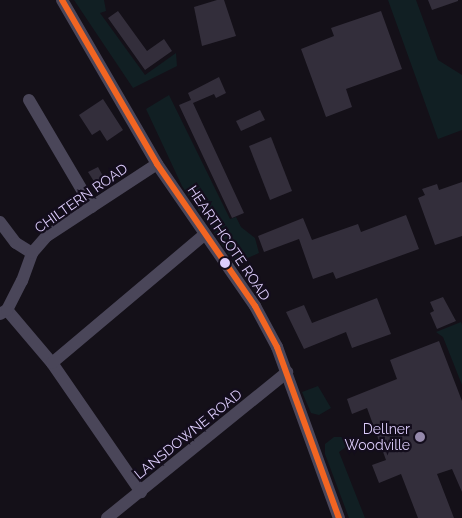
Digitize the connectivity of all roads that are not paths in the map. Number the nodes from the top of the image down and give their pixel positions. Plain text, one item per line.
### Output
1 (62, 0) edge
2 (29, 100) dead end
3 (157, 164) junction
4 (92, 207) junction
5 (0, 222) edge
6 (205, 234) junction
7 (32, 253) junction
8 (3, 312) edge
9 (52, 363) junction
10 (288, 372) junction
11 (141, 492) junction
12 (107, 518) edge
13 (339, 518) edge

1 - 3 street, HEARTHCOTE ROAD
2 - 4 street
3 - 4 street, CHILTERN ROAD
3 - 6 street, HEARTHCOTE ROAD
4 - 7 street, CHILTERN ROAD
5 - 7 street
6 - 9 street
6 - 10 street, HEARTHCOTE ROAD
7 - 8 street, CHILTERN ROAD
8 - 9 street
9 - 11 street
10 - 11 street, LANSDOWNE ROAD
10 - 13 street, HEARTHCOTE ROAD
11 - 12 street, LANSDOWNE ROAD

